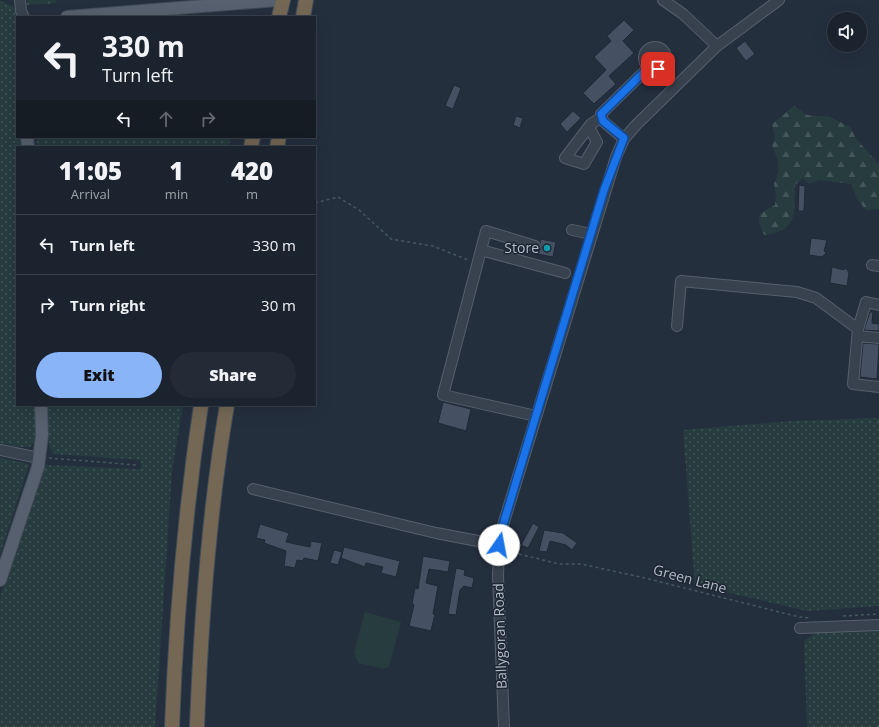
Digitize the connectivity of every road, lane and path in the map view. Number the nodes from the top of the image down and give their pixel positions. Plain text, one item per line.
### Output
1 (278, 0) edge
2 (283, 0) edge
3 (306, 0) edge
4 (663, 0) edge
5 (779, 0) edge
6 (18, 1) edge
7 (24, 16) edge
8 (80, 16) edge
9 (279, 16) edge
10 (303, 16) edge
11 (717, 46) junction
12 (649, 67) dead end
13 (602, 118) junction
14 (589, 127) dead end
15 (624, 138) junction
16 (316, 203) edge
17 (572, 230) dead end
18 (591, 234) junction
19 (535, 246) dead end
20 (481, 250) junction
21 (477, 264) junction
22 (565, 273) dead end
23 (879, 304) edge
24 (677, 326) dead end
25 (858, 333) junction
26 (879, 338) edge
27 (879, 387) edge
28 (41, 406) edge
29 (202, 406) edge
30 (227, 406) edge
31 (536, 416) junction
32 (0, 450) edge
33 (40, 458) junction
34 (137, 465) dead end
35 (253, 489) dead end
36 (499, 545) junction
37 (0, 580) edge
38 (879, 614) edge
39 (837, 617) dead end
40 (812, 618) dead end
41 (879, 625) edge
42 (800, 628) dead end
43 (172, 727) edge
44 (197, 727) edge
45 (504, 727) edge

1 - 8 main road
2 - 9 highway
3 - 10 highway
4 - 11 street
5 - 11 street
6 - 7 street
11 - 15 street
12 - 13 street
13 - 14 street
13 - 15 street
15 - 18 street, Ballygoran Road
16 - 21 path
17 - 18 street
18 - 31 street, Ballygoran Road
19 - 20 street
20 - 21 street
20 - 22 street
21 - 31 street
23 - 25 street
24 - 25 street
25 - 26 street
25 - 27 street
28 - 33 main road
29 - 43 highway
30 - 44 highway
31 - 36 street, Ballygoran Road
32 - 33 street
33 - 34 path
33 - 37 main road
35 - 36 street
36 - 40 path, Green Lane
36 - 45 street, Ballygoran Road
38 - 39 path
41 - 42 street

